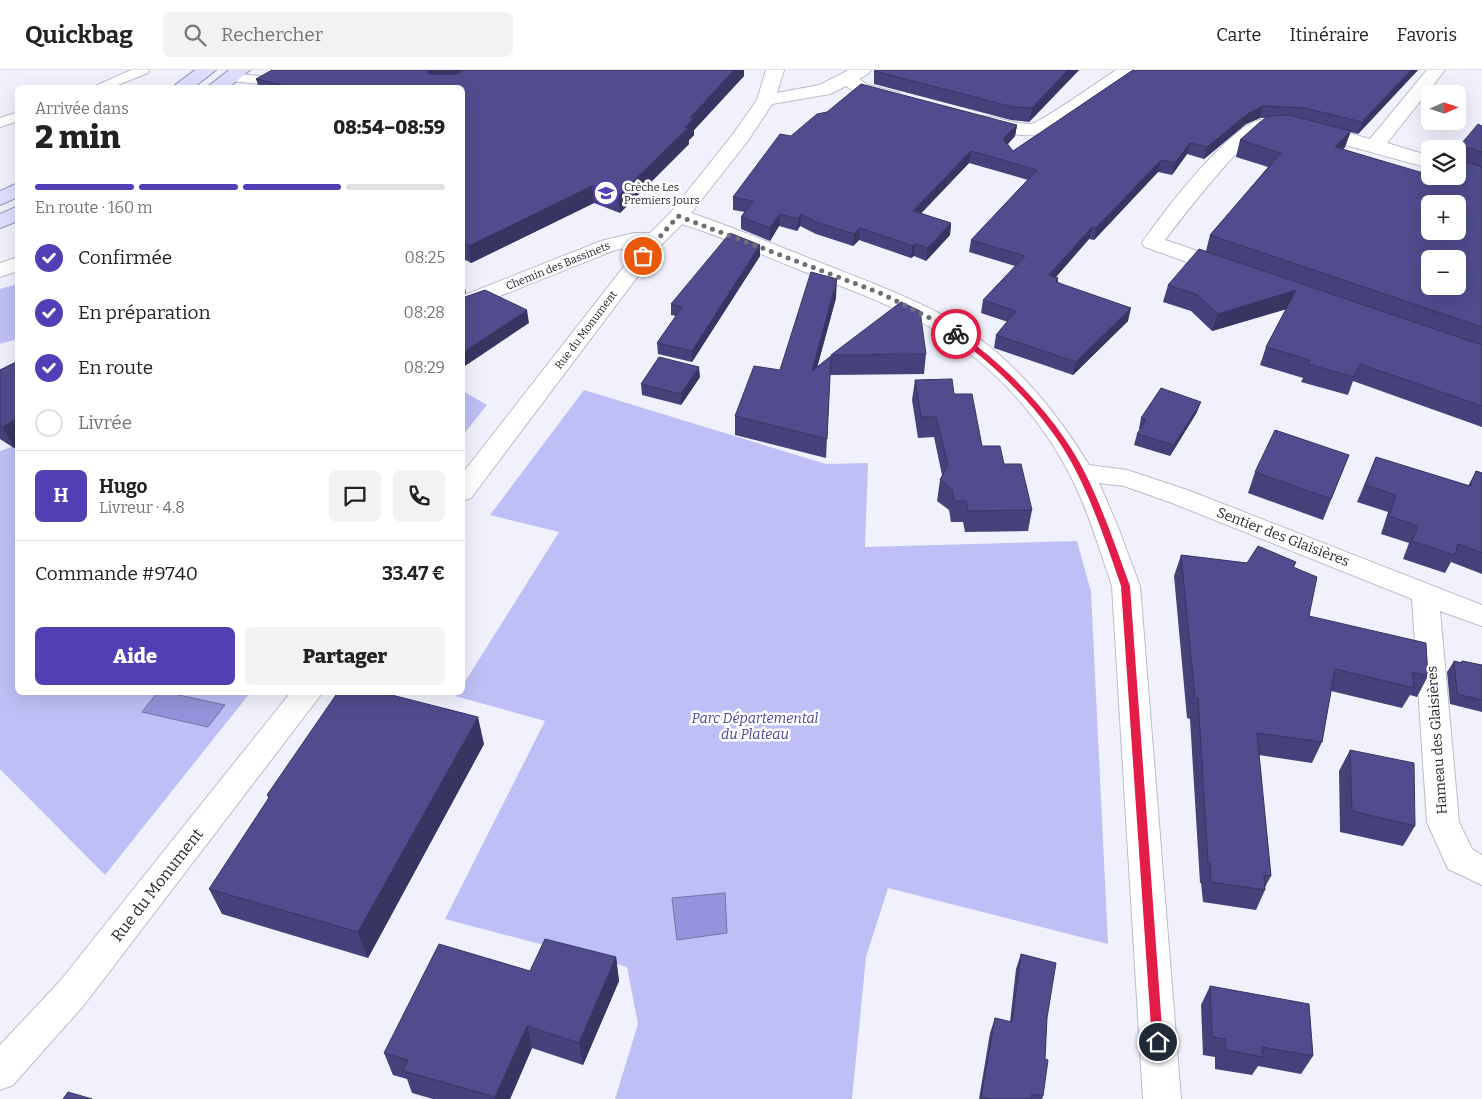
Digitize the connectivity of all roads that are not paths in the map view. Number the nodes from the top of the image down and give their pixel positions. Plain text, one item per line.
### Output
1 (143, 70) edge
2 (207, 70) edge
3 (288, 70) edge
4 (775, 70) edge
5 (1128, 70) edge
6 (1436, 70) edge
7 (235, 74) edge
8 (854, 74) edge
9 (105, 85) edge
10 (184, 85) edge
11 (219, 85) edge
12 (766, 100) junction
13 (908, 101) edge
14 (963, 116) edge
15 (15, 117) edge
16 (0, 123) edge
17 (1375, 145) junction
18 (1421, 159) edge
19 (15, 191) edge
20 (0, 199) edge
21 (15, 214) edge
22 (678, 216) junction
23 (0, 222) edge
24 (655, 240) junction
25 (15, 264) edge
26 (0, 271) edge
27 (1249, 276) edge
28 (465, 303) edge
29 (1080, 472) junction
30 (465, 488) edge
31 (1425, 593) junction
32 (1482, 616) edge
33 (306, 695) edge
34 (1482, 871) edge
35 (0, 1072) edge
36 (1162, 1099) edge

1 - 9 lane
2 - 10 main road
3 - 7 lane
4 - 12 street, Rue du Monument
5 - 14 street
6 - 17 street
7 - 11 main road
8 - 12 street
8 - 13 street
12 - 22 street, Rue du Monument
15 - 16 lane
17 - 18 street
17 - 27 street
19 - 20 main road
21 - 23 main road
22 - 24 street, Rue du Monument
22 - 29 street
24 - 28 street, Chemin des Bassinets
24 - 30 street, Rue du Monument
25 - 26 street
29 - 31 street, Sentier des Glaisières
29 - 36 street
31 - 32 street, Sentier des Glaisières
31 - 34 street, Hameau des Glaisières
33 - 35 street, Rue du Monument

